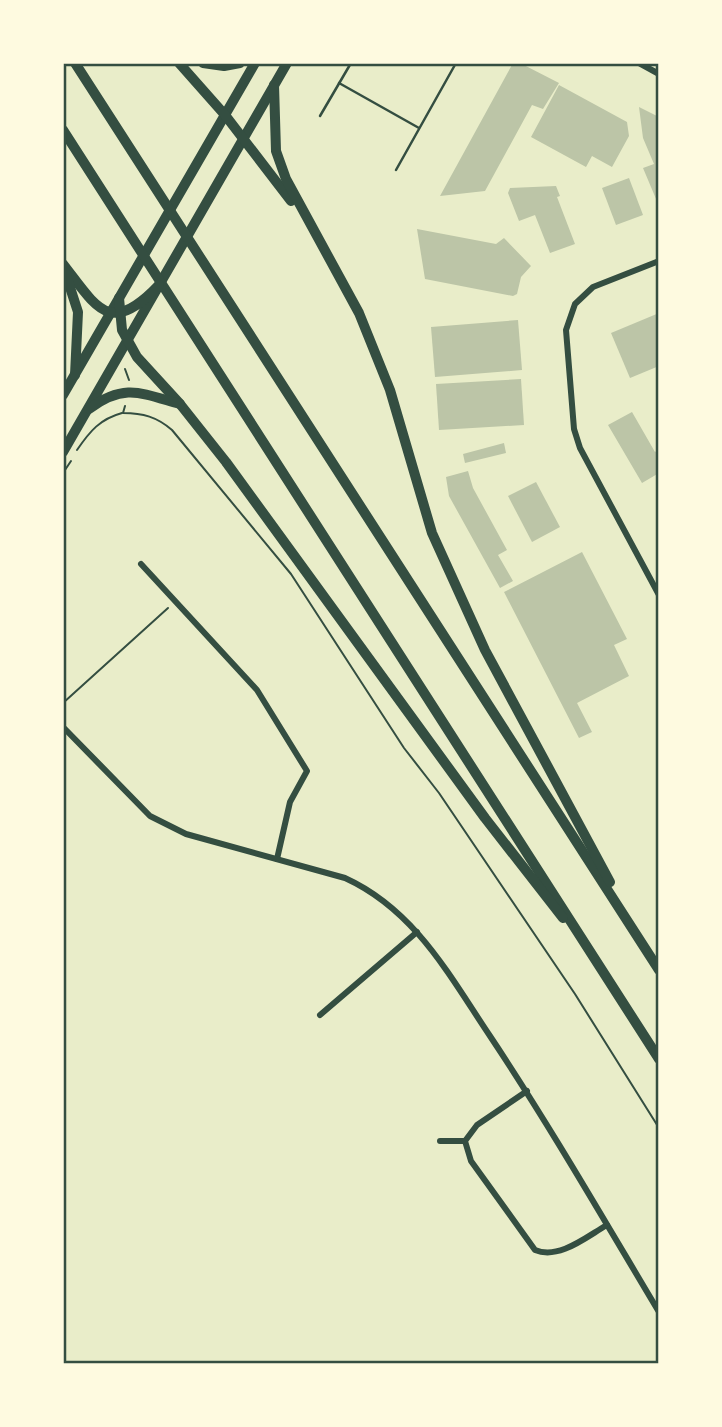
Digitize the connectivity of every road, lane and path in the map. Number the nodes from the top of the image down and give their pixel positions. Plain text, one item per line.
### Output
1 (75, 63) edge
2 (179, 63) edge
3 (203, 63) edge
4 (240, 63) edge
5 (255, 63) edge
6 (287, 63) edge
7 (351, 63) edge
8 (456, 63) edge
9 (639, 63) edge
10 (659, 74) edge
11 (340, 83) junction
12 (274, 85) junction
13 (225, 114) junction
14 (320, 116) dead end
15 (419, 128) junction
16 (63, 130) edge
17 (244, 138) junction
18 (396, 170) dead end
19 (332, 261) junction
20 (659, 261) edge
21 (63, 265) edge
22 (159, 285) joint
23 (119, 299) joint
24 (146, 303) junction
25 (116, 313) junction
26 (128, 342) junction
27 (118, 358) junction
28 (75, 375) junction
29 (128, 392) junction
30 (63, 395) edge
31 (180, 404) junction
32 (89, 409) junction
33 (123, 413) junction
34 (63, 452) edge
35 (63, 473) edge
36 (141, 564) dead end
37 (659, 595) edge
38 (176, 600) junction
39 (63, 703) edge
40 (63, 727) edge
41 (277, 859) junction
42 (635, 930) junction
43 (417, 932) junction
44 (602, 967) junction
45 (659, 970) edge
46 (320, 1015) dead end
47 (659, 1059) edge
48 (527, 1091) junction
49 (659, 1128) edge
50 (440, 1141) dead end
51 (465, 1141) junction
52 (607, 1225) junction
53 (659, 1312) edge

1 - 42 highway
2 - 13 highway
3 - 4 highway
5 - 13 highway
6 - 12 highway
7 - 11 lane
8 - 15 lane
9 - 10 street
11 - 14 lane
11 - 15 lane
12 - 17 highway
12 - 19 highway
13 - 17 highway
13 - 23 highway
15 - 18 lane
16 - 44 highway
17 - 19 highway
17 - 22 highway
19 - 42 highway
20 - 37 street
21 - 25 highway
21 - 28 highway
22 - 24 highway
23 - 25 highway
24 - 25 highway
24 - 26 highway
25 - 26 highway
25 - 28 highway
26 - 27 highway
26 - 31 highway
27 - 29 path
27 - 32 highway
28 - 30 highway
29 - 31 highway
29 - 32 highway
29 - 33 path
31 - 44 highway
32 - 34 highway
33 - 35 path
33 - 49 path
36 - 38 street
38 - 39 path
38 - 41 street
40 - 41 street
41 - 43 street
42 - 45 highway
43 - 46 street
43 - 48 street
44 - 47 highway
48 - 51 street
48 - 52 street
50 - 51 street
51 - 52 street
52 - 53 street

